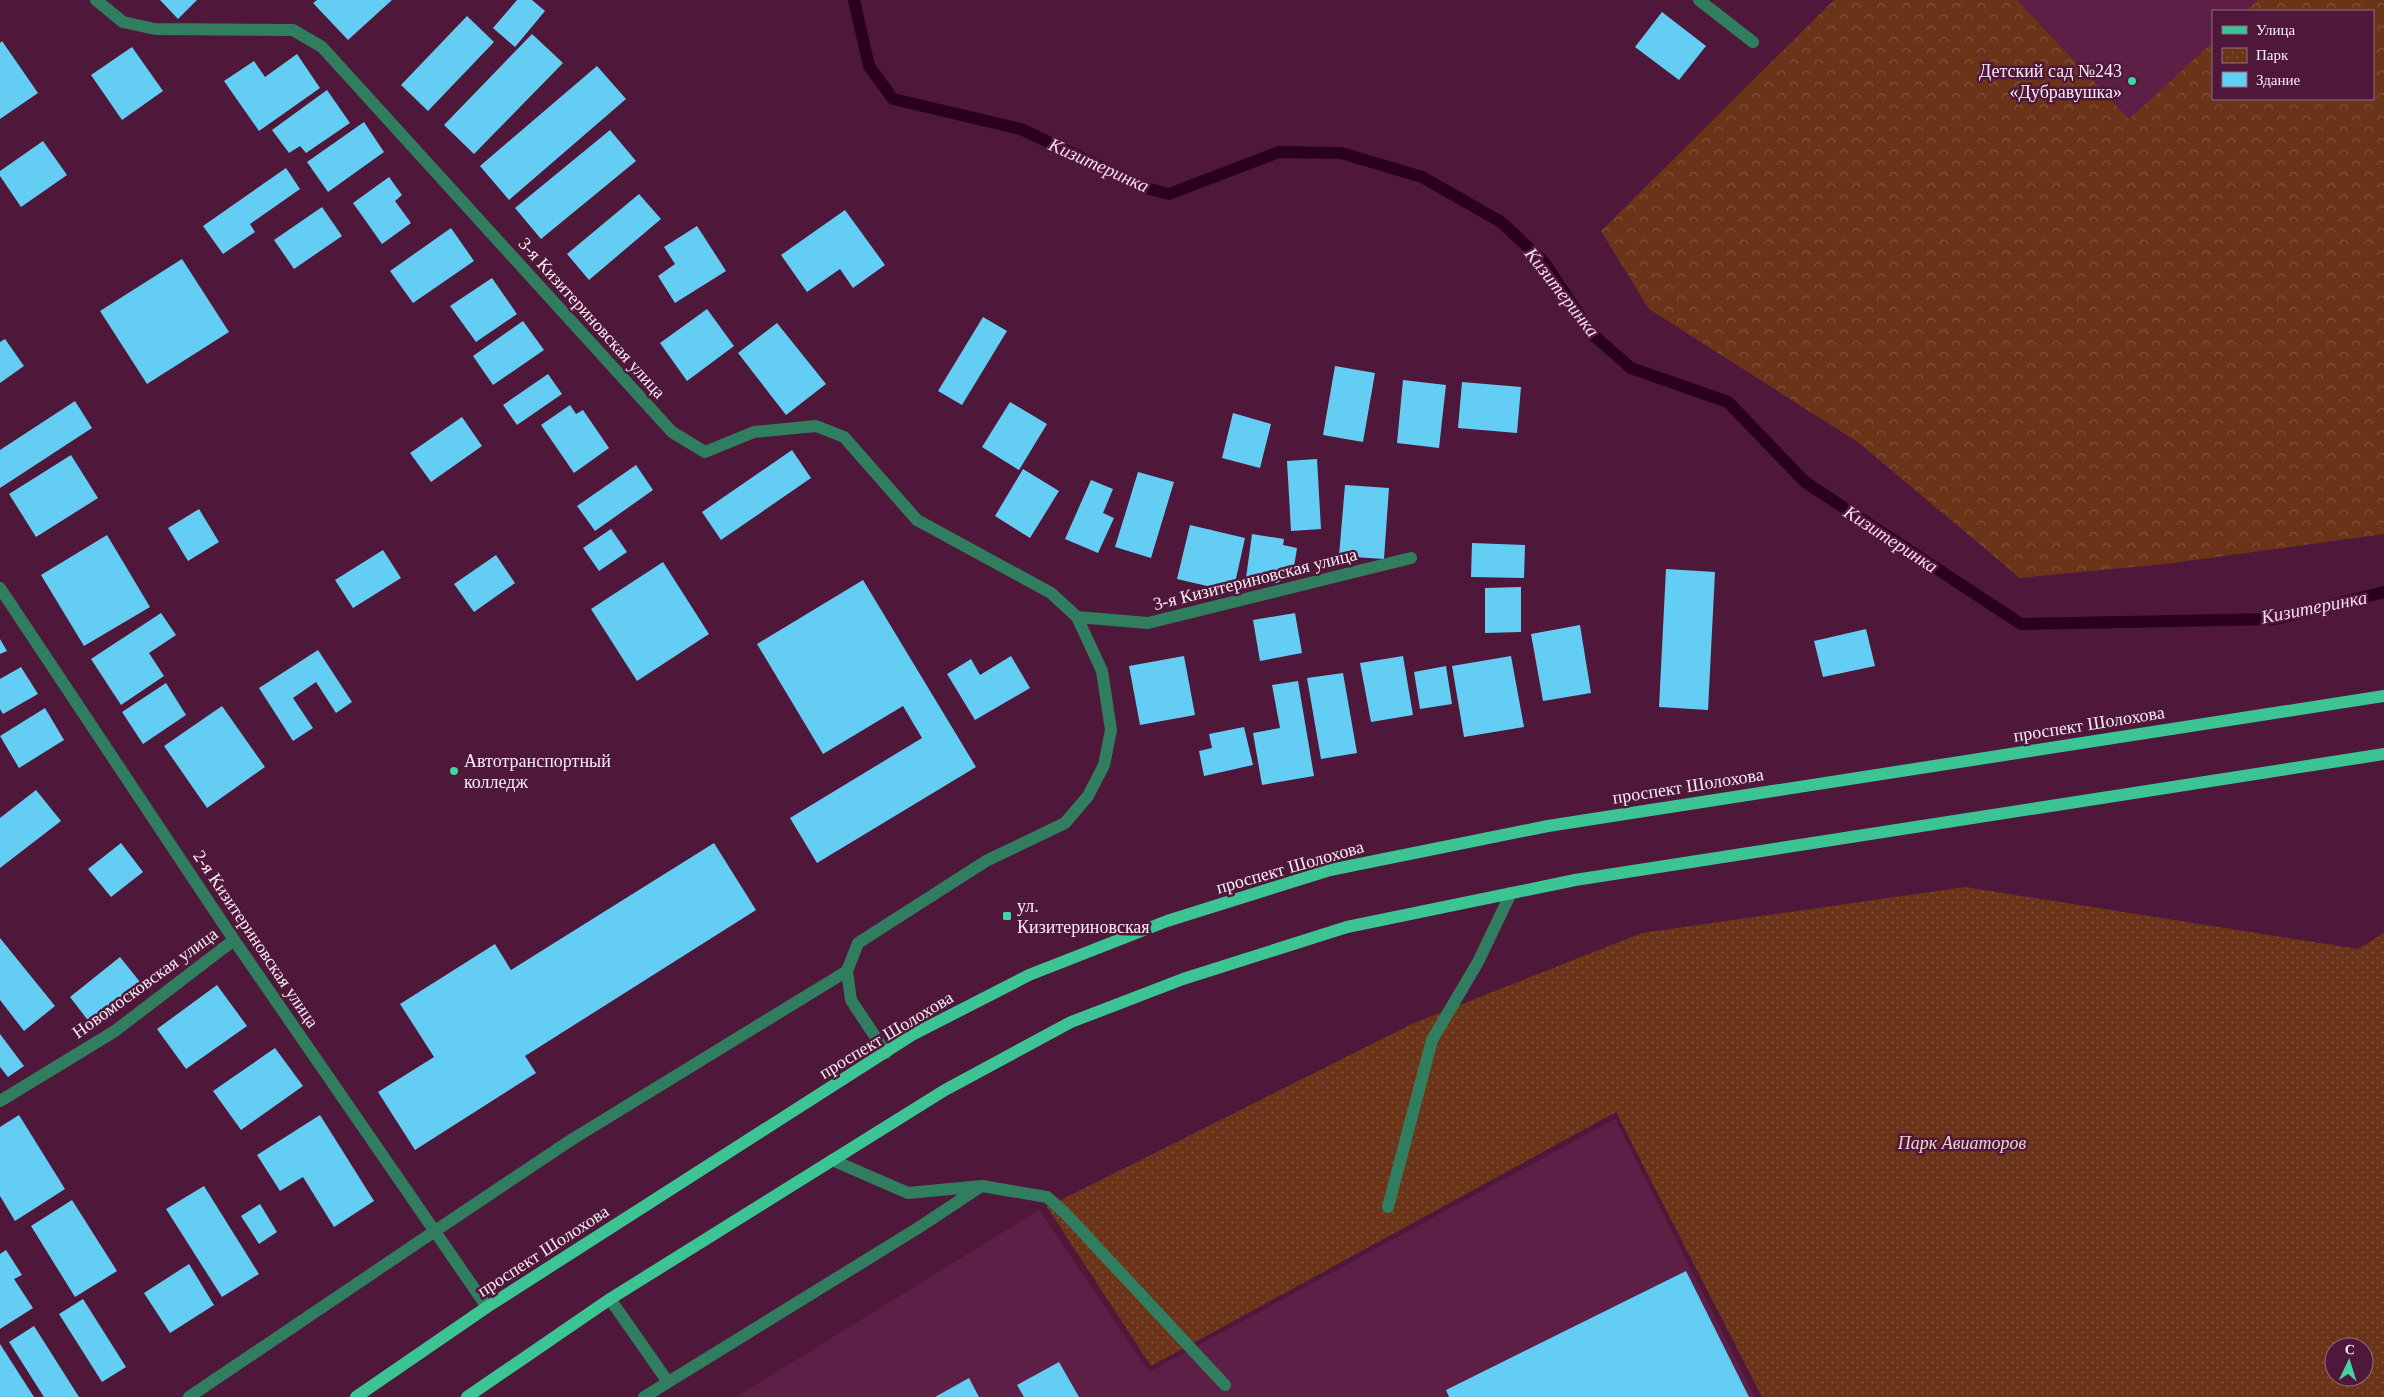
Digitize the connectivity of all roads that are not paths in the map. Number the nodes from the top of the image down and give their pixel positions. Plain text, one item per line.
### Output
1 (96, 0) edge
2 (1699, 0) edge
3 (1754, 42) dead end
4 (1411, 558) dead end
5 (0, 588) edge
6 (1077, 617) junction
7 (2384, 696) edge
8 (2384, 754) edge
9 (1511, 894) junction
10 (234, 940) junction
11 (847, 971) junction
12 (886, 1053) junction
13 (0, 1100) edge
14 (832, 1160) junction
15 (982, 1186) junction
16 (1388, 1207) dead end
17 (435, 1231) junction
18 (610, 1299) junction
19 (488, 1307) junction
20 (668, 1382) junction
21 (1226, 1385) dead end
22 (189, 1397) edge
23 (356, 1397) edge
24 (467, 1397) edge
25 (644, 1397) edge

1 - 6 street, 3-я Кизитериновская улица
2 - 3 street
4 - 6 street, 3-я Кизитериновская улица
5 - 10 street, 2-я Кизитериновская улица
6 - 11 street, 3-я Кизитериновская улица
7 - 12 main road, проспект Шолохова
8 - 9 main road
9 - 14 main road
9 - 16 street
10 - 13 street, Новомосковская улица
10 - 17 street, 2-я Кизитериновская улица
11 - 12 street
11 - 17 street
12 - 19 main road, проспект Шолохова
14 - 15 street
14 - 18 main road
15 - 20 street
15 - 21 street
17 - 19 street, 2-я Кизитериновская улица
17 - 22 street
18 - 20 street
18 - 24 main road
19 - 23 main road, проспект Шолохова
20 - 25 street

